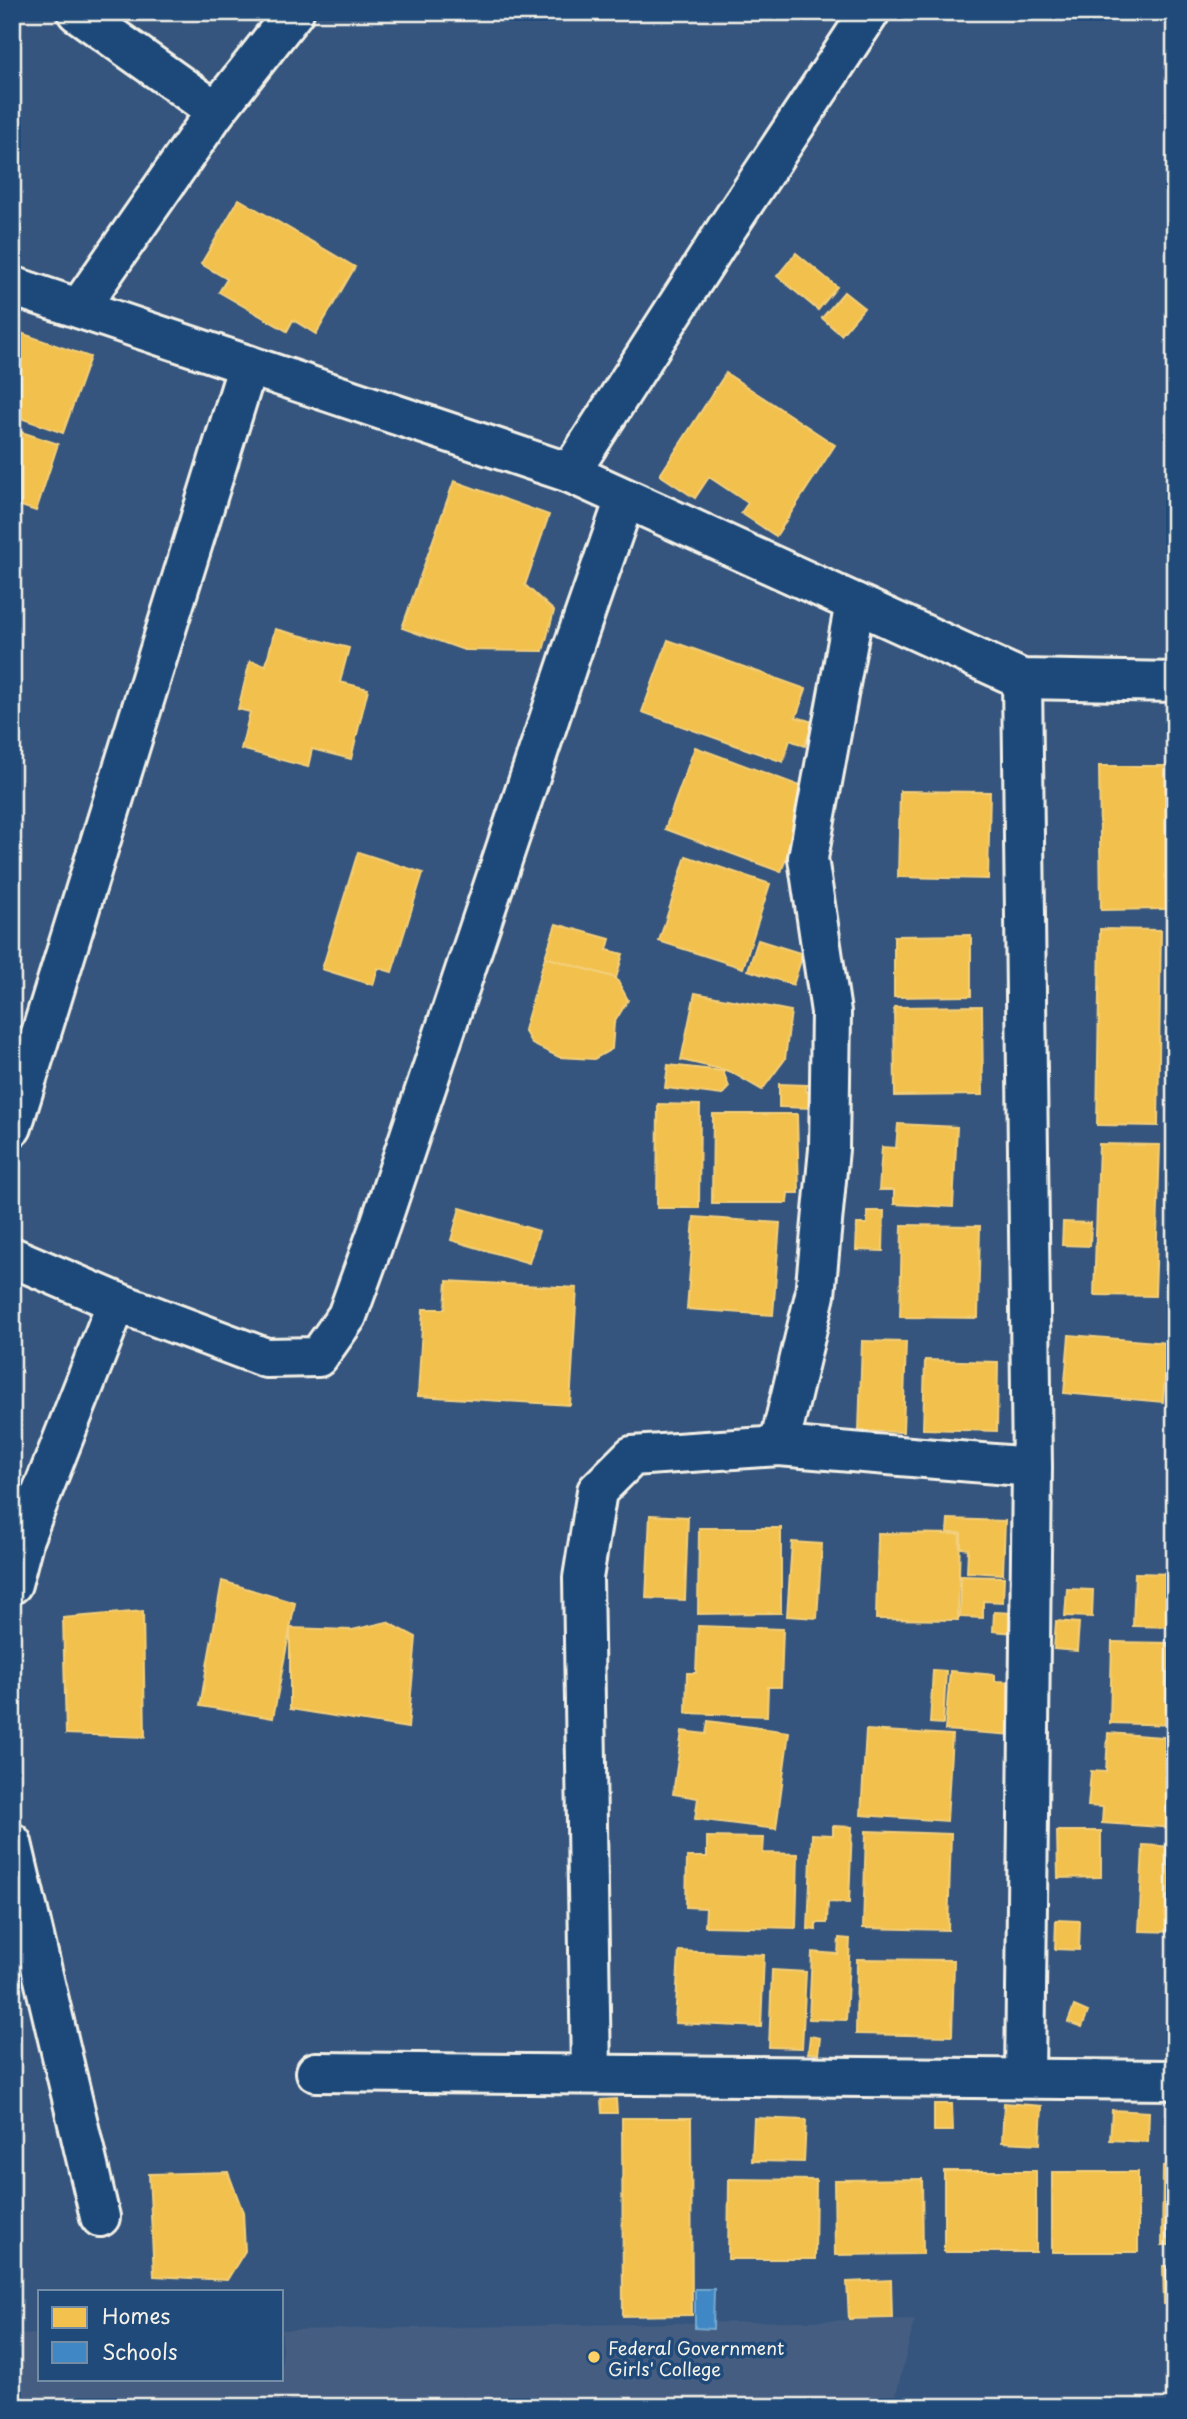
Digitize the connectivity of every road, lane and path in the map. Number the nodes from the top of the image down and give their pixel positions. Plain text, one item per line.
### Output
1 (294, 12) edge
2 (870, 12) edge
3 (78, 13) edge
4 (216, 111) junction
5 (12, 286) edge
6 (79, 308) junction
7 (248, 365) junction
8 (570, 473) junction
9 (625, 499) junction
10 (855, 603) junction
11 (1022, 679) junction
12 (1175, 682) edge
13 (12, 1127) edge
14 (12, 1257) edge
15 (117, 1302) junction
16 (779, 1446) junction
17 (1032, 1467) junction
18 (12, 1584) edge
19 (12, 1843) edge
20 (316, 2071) dead end
21 (591, 2073) junction
22 (1024, 2078) junction
23 (1175, 2080) edge
24 (100, 2217) dead end

1 - 4 street
2 - 8 street
3 - 4 street
4 - 6 street
5 - 6 street
6 - 7 street
7 - 8 street
7 - 13 street
8 - 9 street
9 - 10 street
9 - 15 street
10 - 11 street
10 - 16 street
11 - 12 street
11 - 17 street
14 - 15 street
15 - 18 street
16 - 17 street
16 - 21 street
17 - 22 street
19 - 24 street
20 - 21 street
21 - 22 street
22 - 23 street

